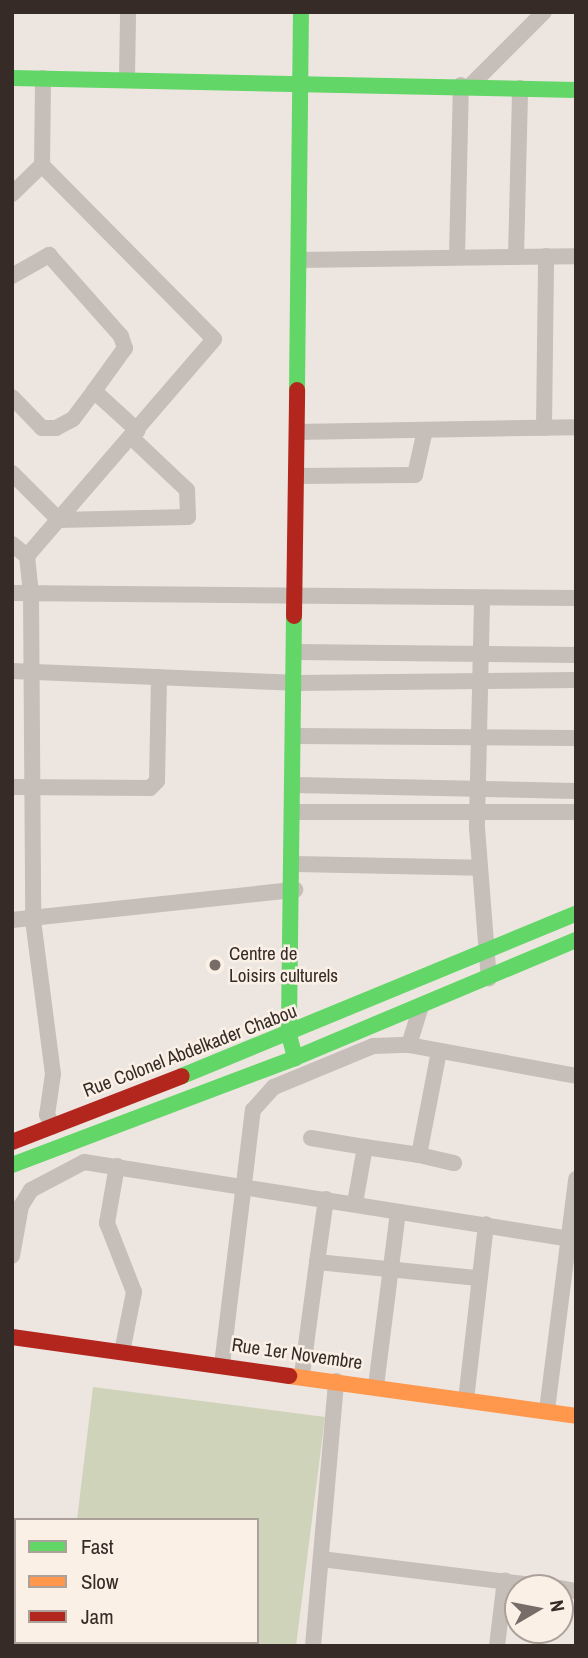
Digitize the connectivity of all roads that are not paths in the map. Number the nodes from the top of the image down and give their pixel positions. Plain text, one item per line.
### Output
1 (128, 12) edge
2 (301, 12) edge
3 (544, 12) edge
4 (12, 78) edge
5 (43, 78) junction
6 (127, 79) junction
7 (300, 80) junction
8 (466, 85) junction
9 (520, 88) junction
10 (576, 90) edge
11 (42, 165) junction
12 (12, 194) edge
13 (546, 256) junction
14 (576, 256) edge
15 (457, 257) junction
16 (516, 257) junction
17 (299, 260) junction
18 (12, 276) edge
19 (94, 391) junction
20 (12, 397) edge
21 (576, 427) edge
22 (544, 428) junction
23 (425, 430) junction
24 (297, 432) junction
25 (135, 435) junction
26 (12, 473) edge
27 (297, 476) junction
28 (59, 520) junction
29 (12, 544) edge
30 (27, 556) junction
31 (12, 593) edge
32 (31, 594) junction
33 (296, 598) junction
34 (576, 598) edge
35 (482, 602) junction
36 (295, 652) junction
37 (482, 654) junction
38 (576, 654) edge
39 (12, 671) edge
40 (33, 672) junction
41 (159, 677) junction
42 (576, 681) edge
43 (295, 683) junction
44 (483, 683) junction
45 (295, 736) junction
46 (479, 738) junction
47 (576, 738) edge
48 (294, 785) junction
49 (12, 787) edge
50 (30, 788) junction
51 (479, 789) junction
52 (576, 791) edge
53 (294, 812) junction
54 (576, 812) edge
55 (478, 814) junction
56 (295, 864) junction
57 (479, 868) junction
58 (295, 891) junction
59 (576, 914) edge
60 (12, 920) edge
61 (33, 920) junction
62 (576, 940) edge
63 (482, 952) junction
64 (489, 979) junction
65 (421, 1006) junction
66 (289, 1035) junction
67 (409, 1045) junction
68 (439, 1051) junction
69 (295, 1058) junction
70 (576, 1076) edge
71 (53, 1126) junction
72 (311, 1138) dead end
73 (12, 1142) edge
74 (365, 1147) junction
75 (419, 1155) junction
76 (454, 1163) dead end
77 (12, 1165) edge
78 (117, 1166) junction
79 (576, 1179) edge
80 (244, 1184) junction
81 (326, 1199) junction
82 (355, 1203) junction
83 (398, 1212) junction
84 (486, 1224) junction
85 (573, 1240) edge
86 (12, 1256) edge
87 (317, 1262) junction
88 (393, 1270) junction
89 (478, 1278) junction
90 (12, 1337) edge
91 (122, 1352) junction
92 (222, 1366) junction
93 (302, 1375) junction
94 (336, 1381) junction
95 (376, 1386) junction
96 (466, 1400) junction
97 (547, 1410) junction
98 (576, 1416) edge
99 (321, 1559) junction
100 (504, 1580) edge
101 (504, 1588) edge
102 (313, 1646) edge
103 (497, 1646) edge

1 - 6 street
2 - 7 main road
3 - 8 street
4 - 5 main road
5 - 6 main road
5 - 11 street
6 - 7 main road
7 - 8 main road
7 - 17 main road
8 - 9 main road
8 - 15 street
9 - 10 main road
9 - 16 street
11 - 12 street
11 - 25 street
13 - 14 street
13 - 16 street
13 - 22 street
15 - 16 street
15 - 17 street
17 - 24 main road
18 - 19 street
19 - 20 street
19 - 25 street
21 - 22 street
22 - 23 street
23 - 24 street
23 - 27 street
24 - 27 main road
25 - 28 street
25 - 28 street
26 - 28 street
27 - 33 main road
28 - 30 street
29 - 30 street
30 - 32 street
31 - 32 street
32 - 33 street
32 - 40 street
33 - 35 street
33 - 36 main road
34 - 35 street
35 - 37 street
36 - 37 street
36 - 43 main road
37 - 38 street
37 - 44 street
39 - 40 street
40 - 41 street
40 - 50 street
41 - 43 street
41 - 50 street
42 - 44 street
43 - 44 street
43 - 45 main road
44 - 46 street
45 - 46 street
45 - 48 main road
46 - 47 street
46 - 51 street
48 - 51 street
48 - 53 main road
49 - 50 street
50 - 61 street
51 - 52 street
51 - 55 street
53 - 55 street
53 - 56 main road
54 - 55 street
55 - 57 street
56 - 57 street
56 - 58 main road
57 - 63 street
58 - 61 street
58 - 66 main road
59 - 63 main road, Rue Colonel Abdelkader Chabou
60 - 61 street
61 - 71 street
62 - 64 main road
63 - 64 street
63 - 66 main road, Rue Colonel Abdelkader Chabou
64 - 65 main road
65 - 67 street
65 - 69 main road
66 - 69 main road
66 - 71 main road, Rue Colonel Abdelkader Chabou
67 - 68 street
67 - 80 street
68 - 70 street
68 - 75 street
69 - 77 main road
71 - 73 main road, Rue Colonel Abdelkader Chabou
72 - 74 street
74 - 75 street
74 - 82 street
75 - 76 street
78 - 80 street
78 - 86 street
78 - 91 street
79 - 85 street
80 - 81 street
80 - 92 street
81 - 82 street
81 - 87 street
82 - 83 street
83 - 84 street
83 - 88 street
84 - 85 street
84 - 89 street
85 - 97 street
87 - 88 street
87 - 93 street
88 - 89 street
88 - 95 street
89 - 96 street
90 - 91 main road, Rue 1er Novembre
91 - 92 main road, Rue 1er Novembre
92 - 93 main road, Rue 1er Novembre
93 - 94 main road, Rue 1er Novembre
94 - 95 main road, Rue 1er Novembre
94 - 99 street
95 - 96 main road, Rue 1er Novembre
96 - 97 main road, Rue 1er Novembre
97 - 98 main road, Rue 1er Novembre
99 - 100 street
99 - 102 street
101 - 103 street

